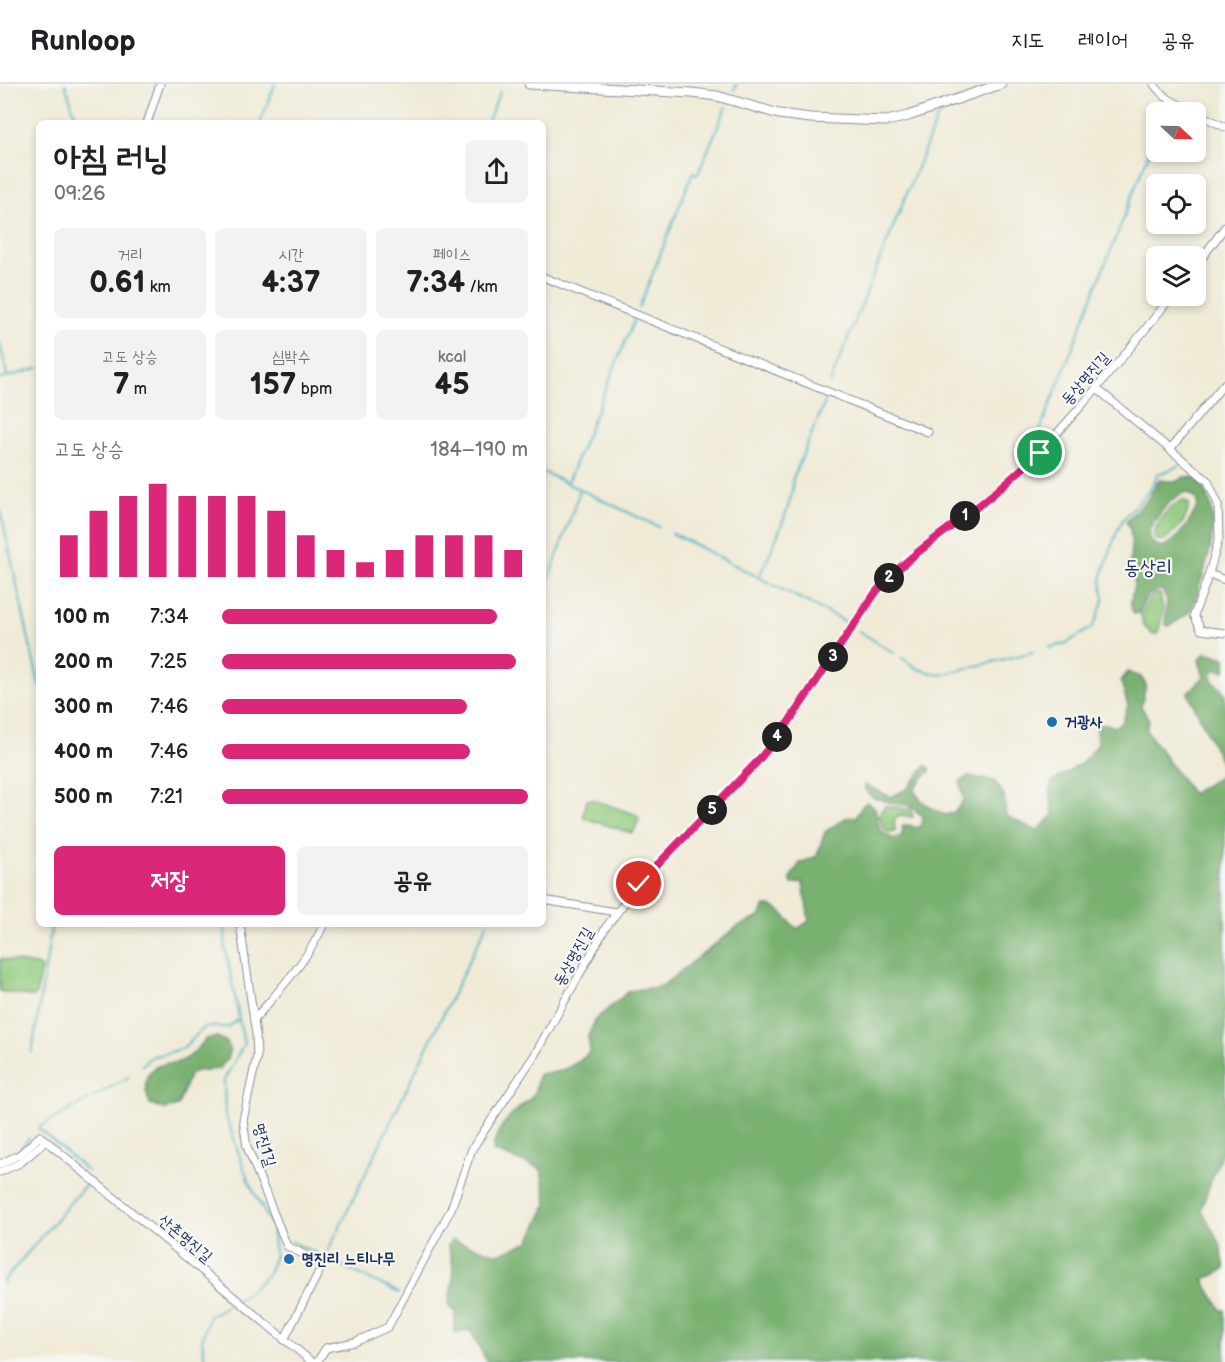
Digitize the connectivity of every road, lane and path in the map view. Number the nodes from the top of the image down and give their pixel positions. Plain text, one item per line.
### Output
1 (160, 84) edge
2 (529, 84) edge
3 (1001, 84) edge
4 (1154, 84) edge
5 (1175, 102) edge
6 (1206, 118) edge
7 (148, 120) edge
8 (1225, 128) edge
9 (1225, 227) edge
10 (1206, 253) edge
11 (546, 278) edge
12 (1164, 306) edge
13 (1225, 383) edge
14 (1096, 388) junction
15 (928, 432) dead end
16 (1170, 448) junction
17 (1209, 574) junction
18 (1225, 580) edge
19 (1225, 633) edge
20 (546, 900) edge
21 (616, 912) junction
22 (240, 927) edge
23 (322, 927) edge
24 (254, 1020) junction
25 (43, 1139) junction
26 (0, 1164) edge
27 (0, 1172) edge
28 (284, 1340) junction
29 (312, 1362) edge
30 (317, 1362) edge

1 - 7 street
2 - 3 main road
4 - 5 street
6 - 8 street
9 - 10 street
11 - 15 street
12 - 14 street, 동상명진길
13 - 16 street
14 - 16 street
14 - 21 street, 동상명진길
16 - 17 street
17 - 18 street
17 - 19 street
20 - 21 street
21 - 30 street, 동상명진길
22 - 24 street, 명진1길
23 - 24 street
24 - 28 street, 명진1길
25 - 26 street
25 - 27 street
25 - 28 street, 산촌명진길
28 - 29 street, 산촌명진길

